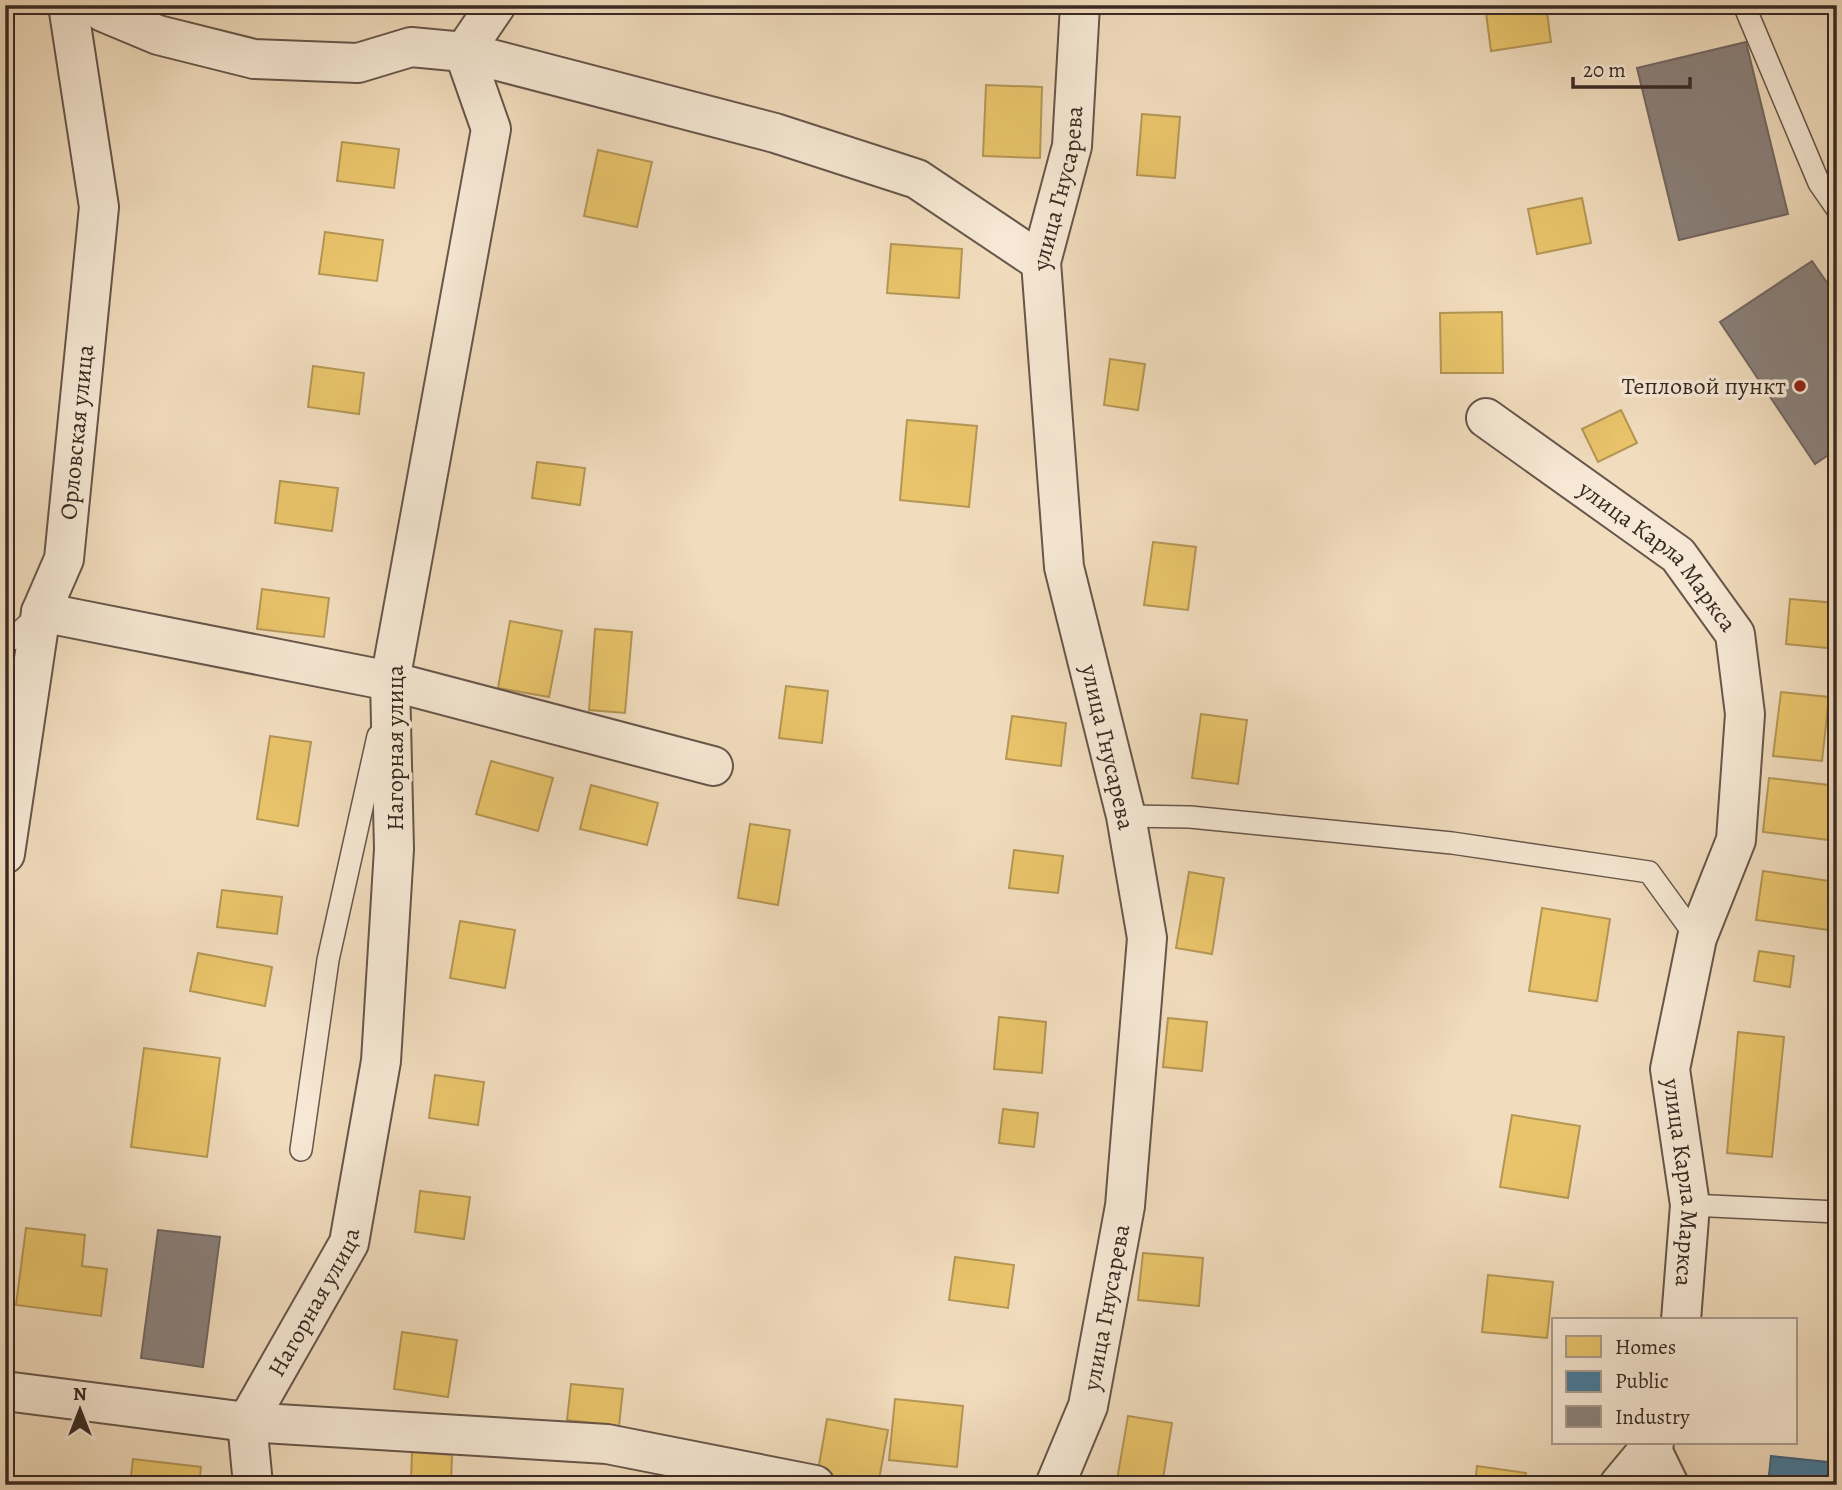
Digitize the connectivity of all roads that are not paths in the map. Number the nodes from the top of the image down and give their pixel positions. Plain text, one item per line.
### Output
1 (68, 5) edge
2 (95, 5) edge
3 (496, 5) edge
4 (1080, 5) edge
5 (1744, 5) edge
6 (464, 51) junction
7 (1837, 209) edge
8 (1041, 262) junction
9 (1486, 418) dead end
10 (40, 612) junction
11 (5, 638) edge
12 (390, 681) junction
13 (713, 766) dead end
14 (1126, 816) junction
15 (5, 854) edge
16 (1697, 938) junction
17 (301, 1150) dead end
18 (1690, 1205) junction
19 (1837, 1212) edge
20 (1681, 1318) edge
21 (5, 1391) edge
22 (247, 1422) junction
23 (1652, 1445) edge
24 (253, 1485) edge
25 (815, 1485) edge
26 (1055, 1485) edge
27 (1619, 1485) edge
28 (1668, 1485) edge

1 - 10 street, Орловская улица
2 - 6 street
3 - 6 street
4 - 8 street, улица Гнусарева
5 - 7 lane
6 - 8 street
6 - 12 street, Нагорная улица
8 - 14 street, улица Гнусарева
9 - 16 street, улица Карла Маркса
10 - 11 lane
10 - 12 street
10 - 15 street, Орловская улица
12 - 13 street
12 - 17 lane
12 - 22 street, Нагорная улица
14 - 16 lane
14 - 26 street, улица Гнусарева
16 - 18 street, улица Карла Маркса
18 - 19 lane
18 - 20 street, улица Карла Маркса
21 - 22 street
22 - 24 street
22 - 25 street
23 - 27 street
23 - 28 street

